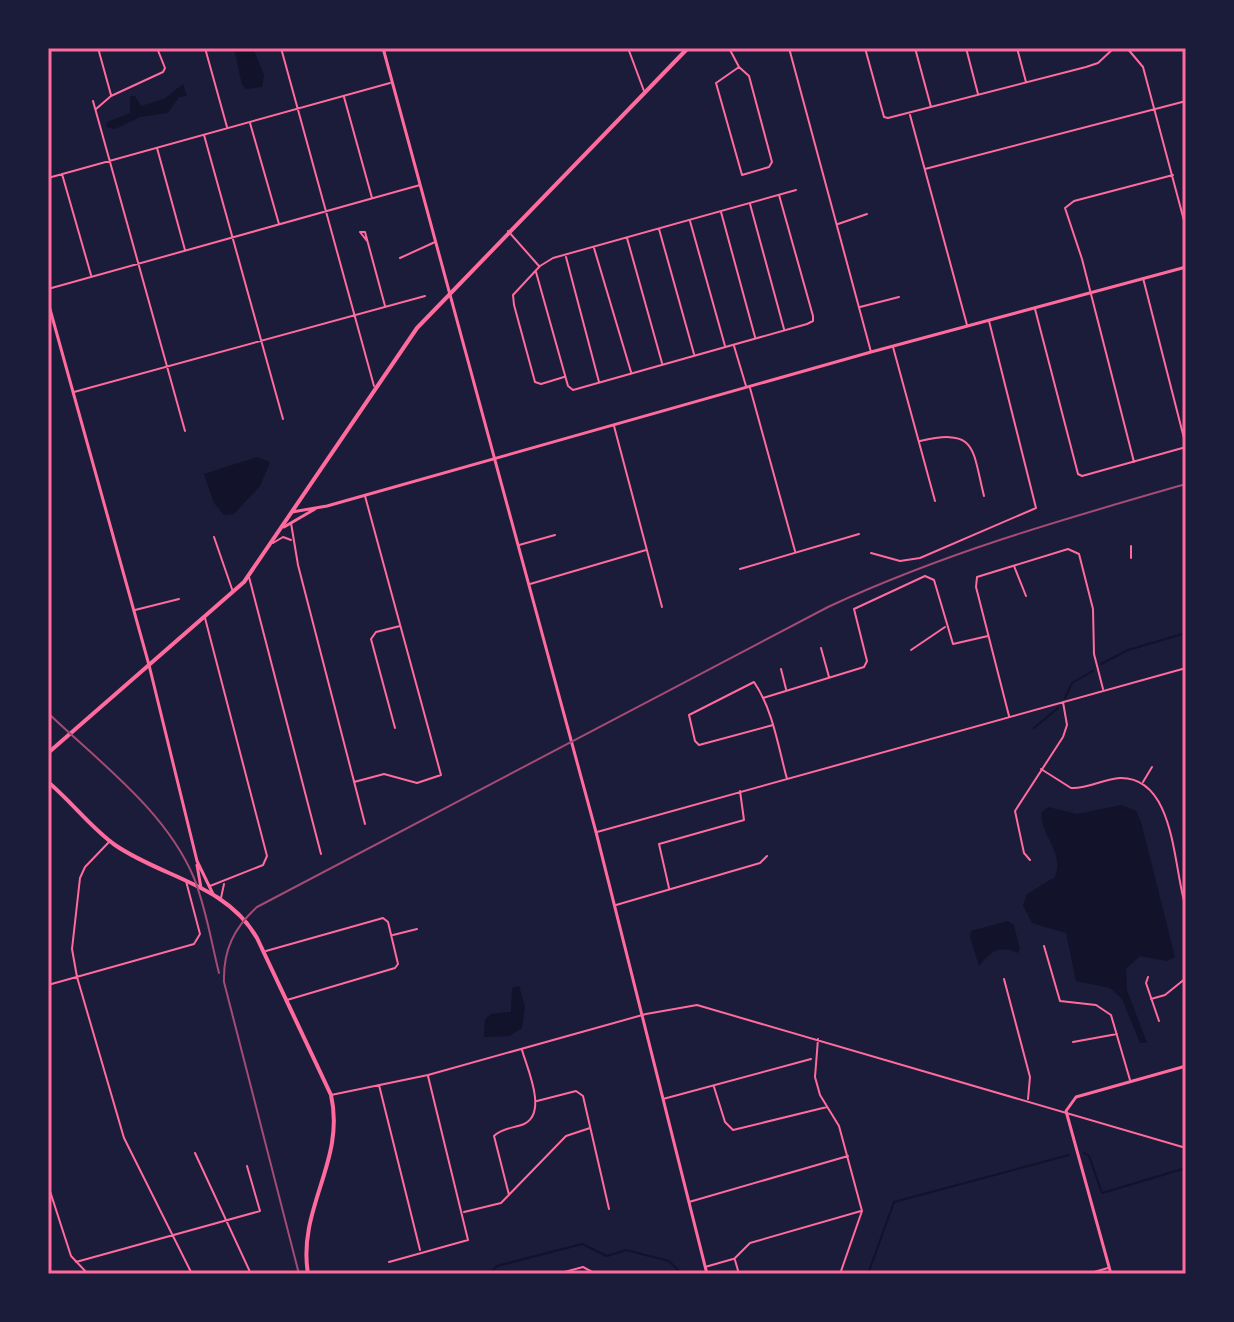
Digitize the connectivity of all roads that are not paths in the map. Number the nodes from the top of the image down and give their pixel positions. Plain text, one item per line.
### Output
1 (98, 48) edge
2 (157, 48) edge
3 (205, 48) edge
4 (281, 48) edge
5 (383, 48) edge
6 (628, 48) edge
7 (688, 48) edge
8 (729, 48) edge
9 (789, 48) edge
10 (865, 48) edge
11 (915, 48) edge
12 (966, 48) edge
13 (1017, 48) edge
14 (1114, 48) edge
15 (1127, 48) edge
16 (739, 67) junction
17 (393, 83) junction
18 (1026, 83) junction
19 (645, 92) junction
20 (978, 95) junction
21 (111, 96) junction
22 (344, 97) junction
23 (93, 101) dead end
24 (1186, 101) edge
25 (931, 108) junction
26 (1155, 109) junction
27 (95, 110) junction
28 (298, 110) junction
29 (910, 114) junction
30 (250, 123) junction
31 (228, 129) junction
32 (204, 135) junction
33 (157, 148) junction
34 (110, 161) junction
35 (925, 169) junction
36 (62, 174) junction
37 (1173, 175) junction
38 (48, 178) edge
39 (420, 185) junction
40 (796, 190) dead end
41 (779, 195) junction
42 (373, 199) junction
43 (749, 202) junction
44 (720, 210) junction
45 (326, 212) junction
46 (867, 214) dead end
47 (690, 219) junction
48 (279, 225) junction
49 (836, 225) junction
50 (658, 228) junction
51 (1186, 228) edge
52 (508, 231) junction
53 (627, 236) junction
54 (233, 239) junction
55 (367, 241) dead end
56 (435, 242) junction
57 (594, 248) junction
58 (185, 251) junction
59 (565, 255) junction
60 (400, 258) dead end
61 (139, 264) junction
62 (540, 266) junction
63 (1186, 267) edge
64 (536, 272) junction
65 (92, 277) junction
66 (1143, 278) junction
67 (48, 289) edge
68 (450, 290) junction
69 (1090, 293) junction
70 (425, 296) dead end
71 (899, 297) dead end
72 (48, 302) edge
73 (385, 307) junction
74 (1034, 307) junction
75 (859, 308) junction
76 (354, 315) junction
77 (989, 320) junction
78 (967, 326) junction
79 (784, 330) junction
80 (755, 338) junction
81 (260, 341) junction
82 (734, 344) junction
83 (893, 346) junction
84 (725, 347) junction
85 (871, 352) junction
86 (694, 355) junction
87 (662, 364) junction
88 (167, 366) junction
89 (632, 373) junction
90 (565, 377) junction
91 (600, 383) junction
92 (748, 387) junction
93 (375, 389) junction
94 (73, 393) junction
95 (283, 419) dead end
96 (614, 425) junction
97 (185, 431) dead end
98 (919, 442) junction
99 (1186, 447) edge
100 (494, 458) junction
101 (1134, 462) junction
102 (365, 495) junction
103 (984, 496) dead end
104 (935, 501) dead end
105 (315, 509) junction
106 (292, 512) junction
107 (291, 523) junction
108 (282, 528) junction
109 (859, 534) dead end
110 (555, 535) dead end
111 (214, 537) dead end
112 (271, 544) junction
113 (294, 545) junction
114 (518, 545) junction
115 (1131, 546) dead end
116 (648, 549) junction
117 (795, 551) junction
118 (871, 553) dead end
119 (1131, 558) dead end
120 (1014, 565) junction
121 (740, 569) dead end
122 (248, 576) junction
123 (528, 584) junction
124 (233, 592) junction
125 (1026, 596) dead end
126 (179, 599) dead end
127 (662, 607) dead end
128 (133, 610) junction
129 (205, 617) junction
130 (401, 625) junction
131 (946, 627) junction
132 (989, 636) junction
133 (821, 648) dead end
134 (911, 650) dead end
135 (149, 665) junction
136 (781, 669) dead end
137 (1186, 669) edge
138 (829, 679) junction
139 (786, 690) junction
140 (1103, 690) junction
141 (763, 698) junction
142 (1063, 702) junction
143 (1010, 717) junction
144 (773, 725) junction
145 (395, 728) dead end
146 (48, 753) edge
147 (1152, 767) dead end
148 (1041, 769) junction
149 (787, 779) junction
150 (48, 782) edge
151 (354, 782) junction
152 (1143, 783) junction
153 (740, 791) junction
154 (365, 824) dead end
155 (596, 832) junction
156 (110, 841) junction
157 (321, 854) dead end
158 (767, 856) dead end
159 (1030, 860) dead end
160 (197, 861) junction
161 (186, 881) junction
162 (225, 883) junction
163 (201, 888) junction
164 (669, 888) junction
165 (211, 890) junction
166 (221, 898) junction
167 (615, 906) junction
168 (1186, 908) edge
169 (417, 929) dead end
170 (392, 936) junction
171 (1044, 946) dead end
172 (263, 952) junction
173 (77, 977) junction
174 (1148, 977) dead end
175 (1186, 978) edge
176 (1004, 979) dead end
177 (48, 985) edge
178 (1151, 999) junction
179 (286, 1000) junction
180 (642, 1016) junction
181 (1159, 1021) dead end
182 (1118, 1033) junction
183 (819, 1038) junction
184 (1073, 1042) dead end
185 (522, 1049) junction
186 (814, 1058) junction
187 (1186, 1066) edge
188 (428, 1075) junction
189 (1130, 1081) junction
190 (379, 1084) junction
191 (713, 1086) junction
192 (331, 1095) junction
193 (662, 1100) junction
194 (1028, 1100) junction
195 (536, 1101) junction
196 (828, 1107) junction
197 (1066, 1111) junction
198 (591, 1128) junction
199 (1186, 1148) edge
200 (195, 1153) dead end
201 (848, 1156) junction
202 (247, 1166) dead end
203 (48, 1185) edge
204 (509, 1195) junction
205 (688, 1202) junction
206 (609, 1209) dead end
207 (862, 1211) junction
208 (463, 1213) junction
209 (224, 1221) junction
210 (173, 1235) junction
211 (421, 1253) junction
212 (734, 1259) junction
213 (76, 1262) junction
214 (389, 1262) dead end
215 (705, 1267) junction
216 (1109, 1267) junction
217 (88, 1274) edge
218 (192, 1274) edge
219 (251, 1274) edge
220 (308, 1274) edge
221 (557, 1274) edge
222 (594, 1274) edge
223 (707, 1274) edge
224 (739, 1274) edge
225 (840, 1274) edge
226 (1087, 1274) edge
227 (1111, 1274) edge

1 - 21 street
2 - 21 street
3 - 31 street
4 - 28 street
5 - 17 street
6 - 19 street
7 - 19 main road
8 - 16 street
9 - 49 street
10 - 29 street
11 - 25 street
12 - 20 street
13 - 18 street
14 - 18 street
15 - 26 street
16 - 16 street
17 - 22 street
17 - 39 street
18 - 20 street
19 - 52 main road
20 - 25 street
21 - 27 street
22 - 28 street
22 - 42 street
23 - 27 street
24 - 26 street
25 - 29 street
26 - 35 street
26 - 37 street
27 - 34 street
28 - 30 street
28 - 45 street
29 - 35 street
30 - 31 street
30 - 48 street
31 - 32 street
32 - 33 street
32 - 54 street
33 - 34 street
33 - 58 street
34 - 36 street
34 - 61 street
35 - 78 street
36 - 38 street
36 - 65 street
37 - 51 street
37 - 69 street
39 - 42 street
39 - 56 street
40 - 41 street
41 - 43 street
41 - 79 street
42 - 45 street
43 - 44 street
43 - 79 street
44 - 47 street
44 - 80 street
45 - 48 street
45 - 76 street
46 - 49 street
47 - 50 street
47 - 84 street
48 - 54 street
49 - 75 street
50 - 53 street
50 - 86 street
52 - 62 street
52 - 68 main road
53 - 57 street
53 - 87 street
54 - 58 street
54 - 81 street
55 - 73 street
56 - 60 street
56 - 68 street
57 - 59 street
57 - 89 street
58 - 61 street
59 - 62 street
59 - 91 street
61 - 65 street
61 - 88 street
62 - 64 street
63 - 66 street
64 - 90 street
64 - 90 street
65 - 67 street
66 - 69 street
66 - 99 street
68 - 93 main road
68 - 100 street
69 - 74 street
69 - 101 street
70 - 73 street
71 - 75 street
72 - 94 street
73 - 76 street
74 - 77 street
74 - 101 street
75 - 85 street
76 - 81 street
76 - 93 street
77 - 78 street
77 - 118 street
78 - 83 street
79 - 80 street
80 - 82 street
81 - 88 street
81 - 95 street
82 - 84 street
82 - 92 street
83 - 85 street
83 - 98 street
84 - 86 street
85 - 92 street
86 - 87 street
87 - 89 street
88 - 94 street
88 - 97 street
89 - 91 street
90 - 91 street
92 - 96 street
92 - 117 street
93 - 106 main road
94 - 128 street
96 - 100 street
96 - 116 street
98 - 103 street
98 - 104 street
99 - 101 street
100 - 102 street
100 - 114 street
102 - 105 street
102 - 130 street
105 - 106 street
105 - 107 street
106 - 108 main road
107 - 108 street
107 - 113 street
108 - 112 main road
109 - 117 street
110 - 114 street
111 - 124 street
112 - 113 street
112 - 122 main road
113 - 151 street
114 - 123 street
115 - 119 street
116 - 123 street
116 - 127 street
117 - 121 street
120 - 125 street
120 - 132 street
120 - 140 street
122 - 124 main road
122 - 157 street
123 - 155 street
124 - 129 main road
126 - 128 street
128 - 135 street
129 - 135 main road
129 - 162 street
130 - 145 street
130 - 151 street
131 - 132 street
131 - 134 street
131 - 138 street
132 - 143 street
133 - 138 street
135 - 146 main road
135 - 160 street
136 - 139 street
137 - 140 street
138 - 139 street
139 - 141 street
140 - 142 street
141 - 144 street
141 - 144 street
142 - 143 street
142 - 148 street
143 - 149 street
144 - 149 street
147 - 152 street
148 - 152 street
148 - 159 street
149 - 153 street
150 - 156 main road
151 - 154 street
152 - 168 street
153 - 155 street
153 - 164 street
155 - 167 street
156 - 161 main road
156 - 173 street
158 - 164 street
160 - 163 street
160 - 165 street
161 - 163 main road
161 - 173 street
162 - 165 street
162 - 166 street
163 - 165 main road
164 - 167 street
165 - 166 main road
166 - 172 main road
167 - 180 street
169 - 170 street
170 - 172 street
170 - 179 street
171 - 182 street
172 - 179 main road
173 - 177 street
173 - 210 street
174 - 178 street
175 - 178 street
176 - 194 street
178 - 181 street
179 - 192 main road
180 - 183 street
180 - 185 street
180 - 193 street
182 - 184 street
182 - 189 street
183 - 186 street
183 - 194 street
185 - 188 street
185 - 195 street
186 - 191 street
186 - 196 street
187 - 189 street
188 - 190 street
188 - 208 street
189 - 197 street
190 - 192 street
190 - 211 street
191 - 193 street
191 - 196 street
192 - 220 main road
193 - 205 street
194 - 197 street
195 - 198 street
195 - 204 street
196 - 201 street
197 - 199 street
197 - 216 street
198 - 204 street
198 - 206 street
200 - 209 street
201 - 205 street
201 - 207 street
202 - 209 street
203 - 213 street
204 - 208 street
205 - 215 street
207 - 212 street
207 - 225 street
208 - 211 street
209 - 210 street
209 - 219 street
210 - 213 street
210 - 218 street
211 - 214 street
212 - 215 street
212 - 224 street
213 - 217 street
215 - 223 street
216 - 226 street
216 - 227 street
221 - 222 street

